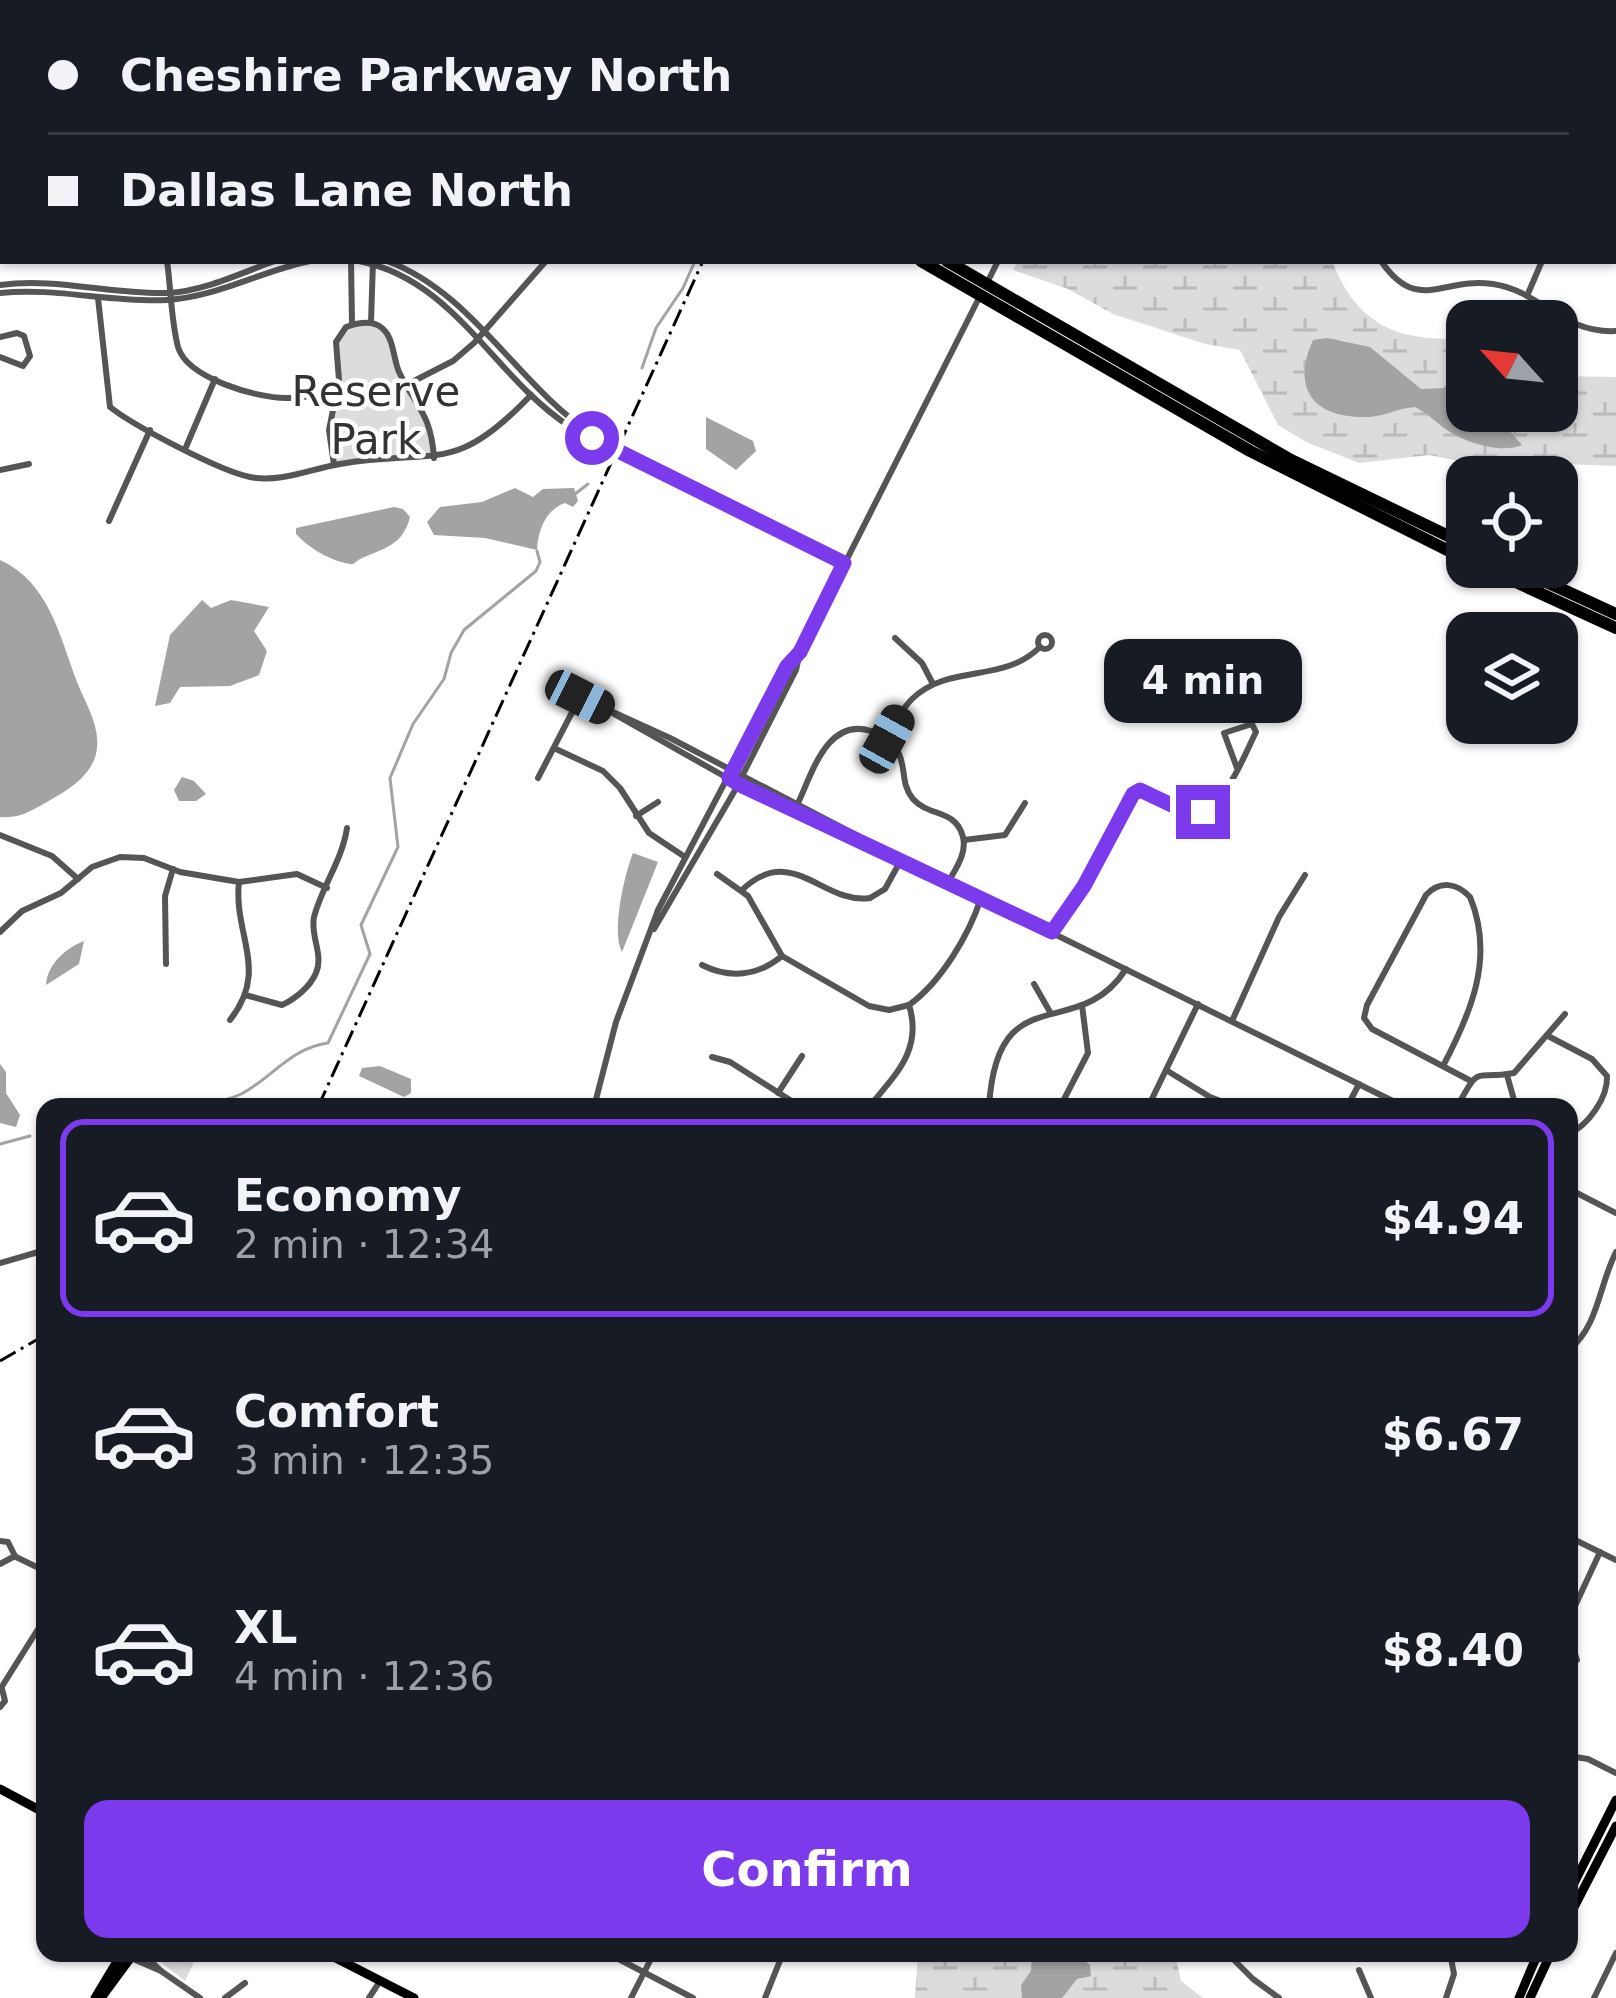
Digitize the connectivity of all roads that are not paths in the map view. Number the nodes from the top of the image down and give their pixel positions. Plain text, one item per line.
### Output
1 (167, 264) edge
2 (267, 264) edge
3 (301, 264) edge
4 (355, 264) edge
5 (373, 264) edge
6 (377, 264) edge
7 (394, 264) edge
8 (543, 264) edge
9 (928, 264) edge
10 (949, 264) edge
11 (996, 264) edge
12 (1384, 264) edge
13 (1541, 264) edge
14 (971, 283) junction
15 (0, 289) edge
16 (172, 296) junction
17 (996, 297) junction
18 (1527, 297) junction
19 (98, 298) junction
20 (370, 322) junction
21 (352, 324) junction
22 (1616, 331) edge
23 (481, 336) junction
24 (0, 337) edge
25 (0, 357) edge
26 (215, 379) junction
27 (408, 384) junction
28 (531, 395) junction
29 (333, 396) junction
30 (150, 430) junction
31 (603, 442) junction
32 (186, 447) junction
33 (434, 458) junction
34 (29, 464) dead end
35 (334, 465) junction
36 (0, 470) edge
37 (110, 521) dead end
38 (1446, 535) edge
39 (1446, 549) edge
40 (844, 563) junction
41 (1529, 588) edge
42 (1560, 588) edge
43 (1616, 614) edge
44 (1616, 628) edge
45 (896, 638) dead end
46 (1040, 647) dead end
47 (800, 652) junction
48 (564, 680) dead end
49 (933, 684) junction
50 (580, 697) junction
51 (887, 739) junction
52 (556, 748) junction
53 (1237, 768) junction
54 (731, 774) junction
55 (538, 778) dead end
56 (740, 780) junction
57 (658, 802) dead end
58 (798, 803) junction
59 (1025, 803) dead end
60 (636, 816) junction
61 (347, 828) dead end
62 (0, 835) edge
63 (964, 839) junction
64 (685, 857) junction
65 (902, 859) junction
66 (172, 869) junction
67 (717, 874) dead end
68 (1305, 875) dead end
69 (78, 879) junction
70 (949, 882) junction
71 (239, 883) junction
72 (327, 888) junction
73 (742, 890) junction
74 (871, 898) junction
75 (981, 898) junction
76 (874, 908) dead end
77 (653, 929) junction
78 (0, 932) edge
79 (1052, 932) junction
80 (782, 956) junction
81 (166, 964) dead end
82 (703, 965) dead end
83 (1126, 969) junction
84 (1034, 984) dead end
85 (245, 995) junction
86 (1198, 1004) junction
87 (909, 1005) junction
88 (1082, 1005) junction
89 (1050, 1012) junction
90 (1565, 1014) dead end
91 (230, 1021) dead end
92 (1232, 1021) junction
93 (1547, 1035) junction
94 (802, 1056) dead end
95 (712, 1057) dead end
96 (1443, 1066) junction
97 (1166, 1070) junction
98 (1507, 1075) junction
99 (1471, 1081) junction
100 (1359, 1084) junction
101 (778, 1093) junction
102 (596, 1098) edge
103 (786, 1098) edge
104 (877, 1098) edge
105 (990, 1098) edge
106 (1065, 1098) edge
107 (1152, 1098) edge
108 (1213, 1098) edge
109 (1352, 1098) edge
110 (1388, 1098) edge
111 (1461, 1098) edge
112 (1513, 1098) edge
113 (1578, 1130) edge
114 (1578, 1194) edge
115 (1616, 1213) edge
116 (1616, 1252) edge
117 (36, 1253) edge
118 (0, 1263) edge
119 (1578, 1340) edge
120 (0, 1541) edge
121 (1578, 1541) edge
122 (1600, 1552) junction
123 (15, 1556) junction
124 (1616, 1560) edge
125 (0, 1564) edge
126 (36, 1566) edge
127 (1578, 1600) edge
128 (36, 1632) edge
129 (1, 1687) edge
130 (0, 1707) edge
131 (1578, 1757) edge
132 (1616, 1773) edge
133 (0, 1790) edge
134 (1616, 1801) edge
135 (36, 1808) edge
136 (1616, 1826) edge
137 (1578, 1875) edge
138 (1578, 1900) edge
139 (1615, 1957) edge
140 (127, 1962) edge
141 (146, 1962) edge
142 (344, 1962) edge
143 (624, 1962) edge
144 (650, 1962) edge
145 (779, 1962) edge
146 (1236, 1962) edge
147 (1452, 1962) edge
148 (1534, 1962) edge
149 (1547, 1962) edge
150 (1359, 1970) dead end
151 (644, 1973) junction
152 (381, 1981) junction
153 (245, 1983) dead end
154 (1447, 1996) edge
155 (98, 1998) edge
156 (200, 1998) edge
157 (225, 1998) edge
158 (369, 1998) edge
159 (414, 1998) edge
160 (631, 1998) edge
161 (694, 1998) edge
162 (765, 1998) edge
163 (1279, 1998) edge
164 (1370, 1998) edge
165 (1519, 1998) edge
166 (1531, 1998) edge
167 (1594, 1998) edge

1 - 16 street
2 - 16 street
3 - 16 street
4 - 21 street
5 - 20 street
6 - 23 street
7 - 23 street
8 - 23 street
9 - 14 highway
10 - 14 highway
11 - 40 street
12 - 18 street
13 - 18 street
14 - 17 highway
15 - 16 street
15 - 19 street
16 - 19 street
16 - 26 street
17 - 38 highway
17 - 39 highway
18 - 22 street
19 - 30 street
20 - 21 street
20 - 27 street
21 - 29 street
23 - 27 street
23 - 28 street
23 - 31 street
24 - 25 street
26 - 29 street
26 - 32 street
27 - 33 street
28 - 31 street
28 - 33 street
29 - 35 street
30 - 32 street
30 - 37 street
31 - 40 street
32 - 35 street
33 - 35 street
34 - 36 street
40 - 47 street
41 - 44 highway
42 - 43 highway
45 - 49 street
46 - 49 street
47 - 54 street
47 - 56 street
48 - 50 street
49 - 51 street
50 - 52 street
50 - 54 street
51 - 58 street
51 - 63 street
52 - 55 street
52 - 60 street
53 - 53 street
53 - 79 street
54 - 56 street
54 - 64 street
56 - 58 street
56 - 65 street
56 - 77 street
57 - 60 street
58 - 65 street
59 - 63 street
60 - 64 street
61 - 72 street
62 - 69 street
63 - 70 street
64 - 77 street
65 - 70 street
65 - 74 street
66 - 69 street
66 - 71 street
66 - 81 street
67 - 73 street
68 - 92 street
69 - 78 street
70 - 75 street
71 - 72 street
71 - 85 street
72 - 85 street
73 - 74 street
73 - 80 street
74 - 76 street
75 - 79 street
75 - 87 street
77 - 102 street
79 - 83 street
80 - 82 street
80 - 87 street
83 - 86 street
83 - 88 street
84 - 89 street
85 - 91 street
86 - 92 street
86 - 97 street
87 - 104 street
88 - 89 street
88 - 106 street
89 - 105 street
90 - 93 street
92 - 100 street
93 - 98 street
93 - 113 street
94 - 101 street
95 - 101 street
96 - 96 street
96 - 99 street
97 - 107 street
97 - 108 street
98 - 99 street
98 - 112 street
99 - 111 street
100 - 109 street
100 - 110 street
101 - 103 street
114 - 115 street
116 - 119 street
117 - 118 street
120 - 123 street
121 - 122 street
122 - 124 street
122 - 127 street
123 - 125 street
123 - 126 street
128 - 129 street
129 - 130 street
131 - 132 street
133 - 135 main road
134 - 137 main road
136 - 138 main road
139 - 167 street
140 - 155 main road
141 - 156 street
142 - 152 main road
143 - 151 street
144 - 151 street
145 - 162 street
146 - 163 street
147 - 154 street
148 - 165 main road
149 - 166 main road
150 - 164 street
151 - 160 street
151 - 161 street
152 - 158 street
152 - 159 main road
153 - 157 street

